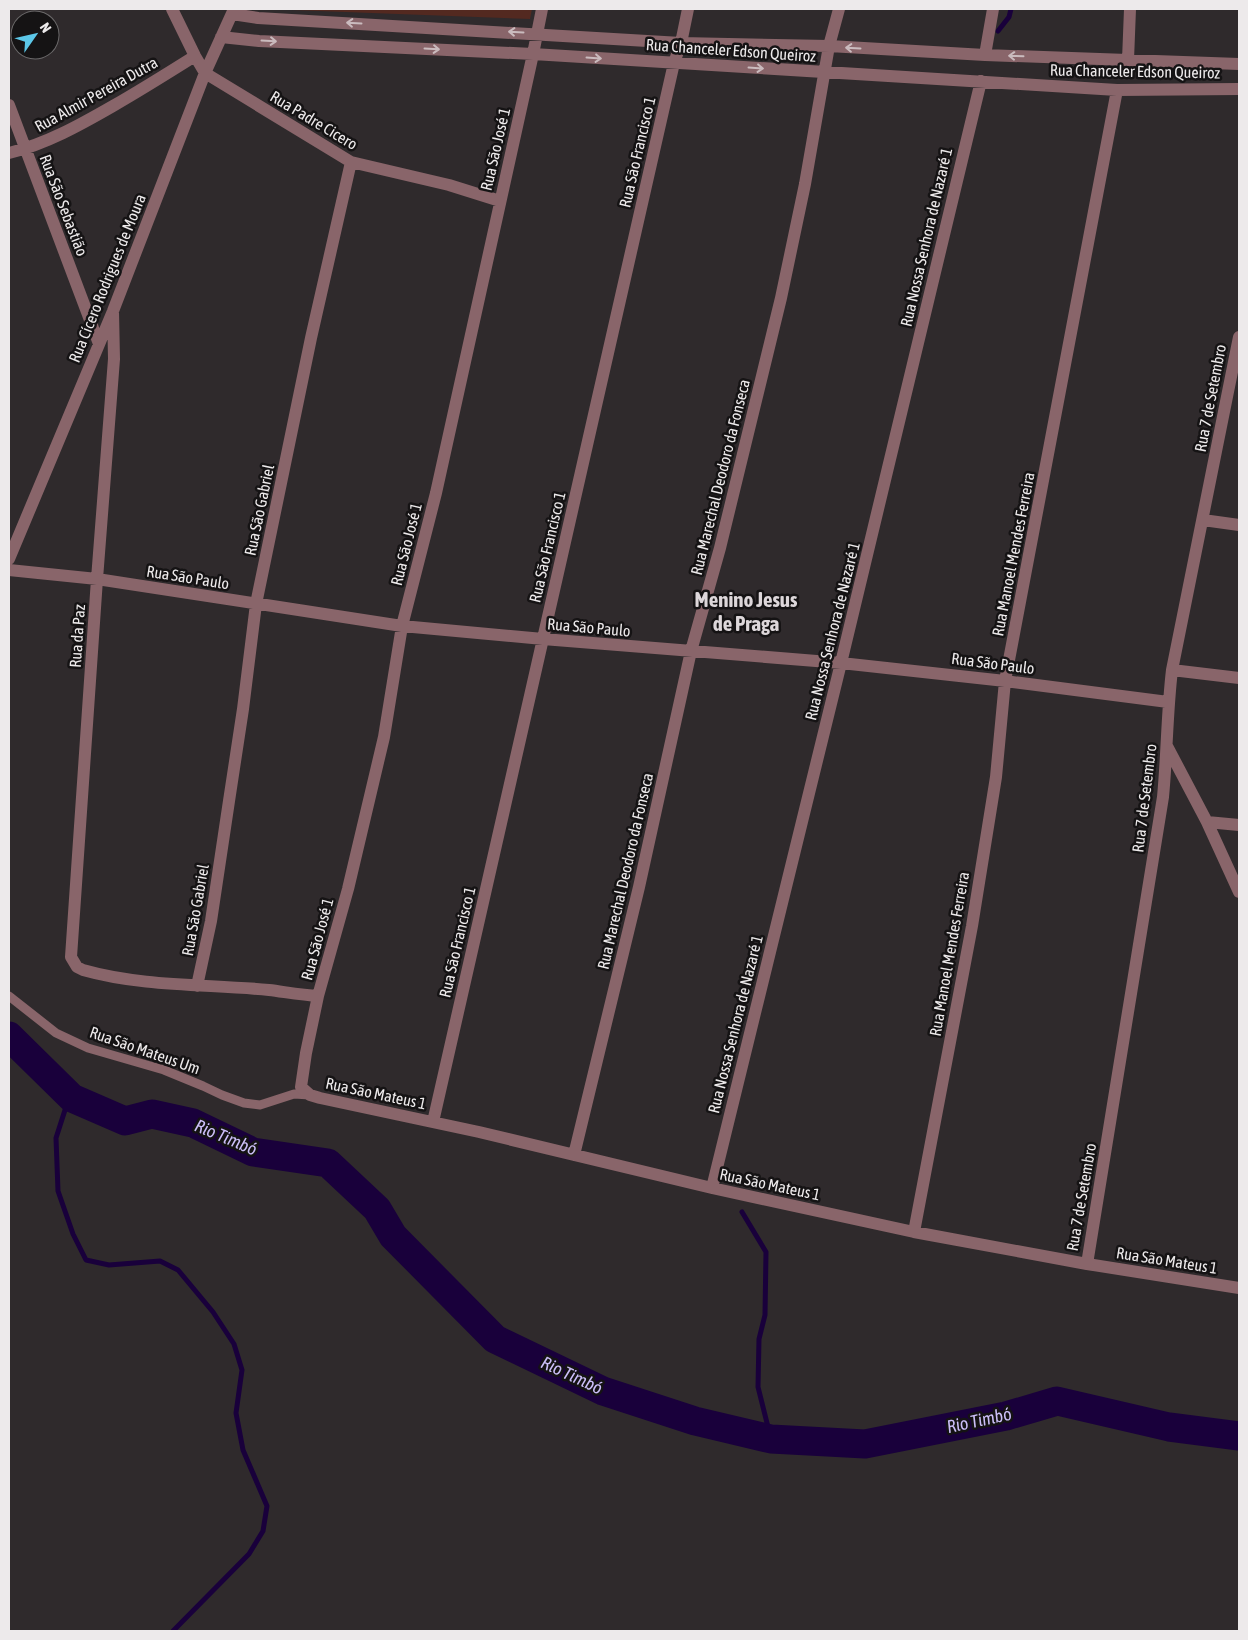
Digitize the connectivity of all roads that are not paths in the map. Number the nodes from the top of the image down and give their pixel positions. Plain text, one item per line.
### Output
1 (172, 9) edge
2 (542, 9) edge
3 (688, 9) edge
4 (839, 9) edge
5 (993, 9) edge
6 (1130, 9) edge
7 (233, 11) edge
8 (537, 33) junction
9 (221, 37) junction
10 (681, 42) junction
11 (830, 46) junction
12 (533, 54) junction
13 (985, 55) junction
14 (195, 56) junction
15 (1128, 60) junction
16 (674, 63) junction
17 (1239, 64) edge
18 (205, 73) junction
19 (824, 73) junction
20 (981, 81) junction
21 (1239, 89) edge
22 (1117, 90) junction
23 (9, 105) edge
24 (25, 150) junction
25 (9, 154) edge
26 (351, 162) junction
27 (500, 201) junction
28 (113, 311) junction
29 (1239, 337) edge
30 (99, 344) junction
31 (1203, 520) junction
32 (1239, 525) edge
33 (9, 559) edge
34 (9, 570) edge
35 (97, 579) junction
36 (256, 604) junction
37 (402, 626) junction
38 (543, 639) junction
39 (691, 651) junction
40 (841, 663) junction
41 (1172, 670) junction
42 (1239, 678) edge
43 (1005, 681) junction
44 (1168, 702) junction
45 (1167, 746) junction
46 (1207, 822) junction
47 (1239, 825) edge
48 (1239, 892) edge
49 (197, 986) junction
50 (9, 996) edge
51 (318, 996) junction
52 (306, 1091) junction
53 (433, 1122) junction
54 (574, 1154) junction
55 (712, 1188) junction
56 (914, 1232) junction
57 (1087, 1264) junction
58 (1239, 1288) edge

1 - 14 street
2 - 8 street, Rua São José 1
3 - 10 street, Rua São Francisco 1
4 - 11 street, Rua Marechal Deodoro da Fonseca
5 - 13 street
6 - 15 street
8 -> 7 street, Rua Chanceler Edson Queiroz
7 - 9 street, Rua Cícero Rodrigues de Moura
8 - 10 street, Rua Chanceler Edson Queiroz
8 - 12 street, Rua São José 1
9 -> 12 street, Rua Chanceler Edson Queiroz
9 - 18 street, Rua Cícero Rodrigues de Moura
10 - 11 street, Rua Chanceler Edson Queiroz
10 - 16 street, Rua São Francisco 1
13 -> 11 street, Rua Chanceler Edson Queiroz
11 - 19 street, Rua Marechal Deodoro da Fonseca
12 -> 16 street, Rua Chanceler Edson Queiroz
12 - 27 street, Rua São José 1
15 -> 13 street, Rua Chanceler Edson Queiroz
14 - 18 street
14 - 24 street, Rua Almir Pereira Dutra
15 - 17 street, Rua Chanceler Edson Queiroz
16 -> 19 street, Rua Chanceler Edson Queiroz
16 - 38 street, Rua São Francisco 1
18 - 26 street, Rua Padre Cicero
18 - 28 street, Rua Cícero Rodrigues de Moura
19 - 20 street, Rua Chanceler Edson Queiroz
19 - 39 street, Rua Marechal Deodoro da Fonseca
20 - 22 street, Rua Chanceler Edson Queiroz
20 - 40 street, Rua Nossa Senhora de Nazaré 1
21 - 22 street, Rua Chanceler Edson Queiroz
22 - 43 street, Rua Manoel Mendes Ferreira
23 - 24 street, Rua São Sebastião
24 - 25 street, Rua Almir Pereira Dutra
24 - 30 street, Rua São Sebastião
26 - 27 street, Rua Padre Cicero
26 - 36 street, Rua São Gabriel
27 - 37 street, Rua São José 1
28 - 30 street, Rua Cícero Rodrigues de Moura
28 - 35 street, Rua da Paz
29 - 31 street, Rua 7 de Setembro
30 - 33 street, Rua Cícero Rodrigues de Moura
31 - 32 street
31 - 41 street, Rua 7 de Setembro
34 - 35 street, Rua São Paulo
35 - 36 street, Rua São Paulo
35 - 49 street, Rua da Paz
36 - 37 street, Rua São Paulo
36 - 49 street, Rua São Gabriel
37 - 38 street, Rua São Paulo
37 - 51 street, Rua São José 1
38 - 39 street, Rua São Paulo
38 - 53 street, Rua São Francisco 1
39 - 40 street, Rua São Paulo
39 - 54 street, Rua Marechal Deodoro da Fonseca
40 - 43 street, Rua São Paulo
40 - 55 street, Rua Nossa Senhora de Nazaré 1
41 - 42 street
41 - 44 street, Rua 7 de Setembro
43 - 44 street, Rua São Paulo
43 - 56 street, Rua Manoel Mendes Ferreira
44 - 45 street, Rua 7 de Setembro
45 - 46 street
45 - 57 street, Rua 7 de Setembro
46 - 47 street
46 - 48 street
49 - 51 street
50 - 52 lane, Rua São Mateus Um
51 - 52 street, Rua São José 1
52 - 53 street, Rua São Mateus 1
53 - 54 street, Rua São Mateus 1
54 - 55 street, Rua São Mateus 1
55 - 56 street, Rua São Mateus 1
56 - 57 street, Rua São Mateus 1
57 - 58 street, Rua São Mateus 1

